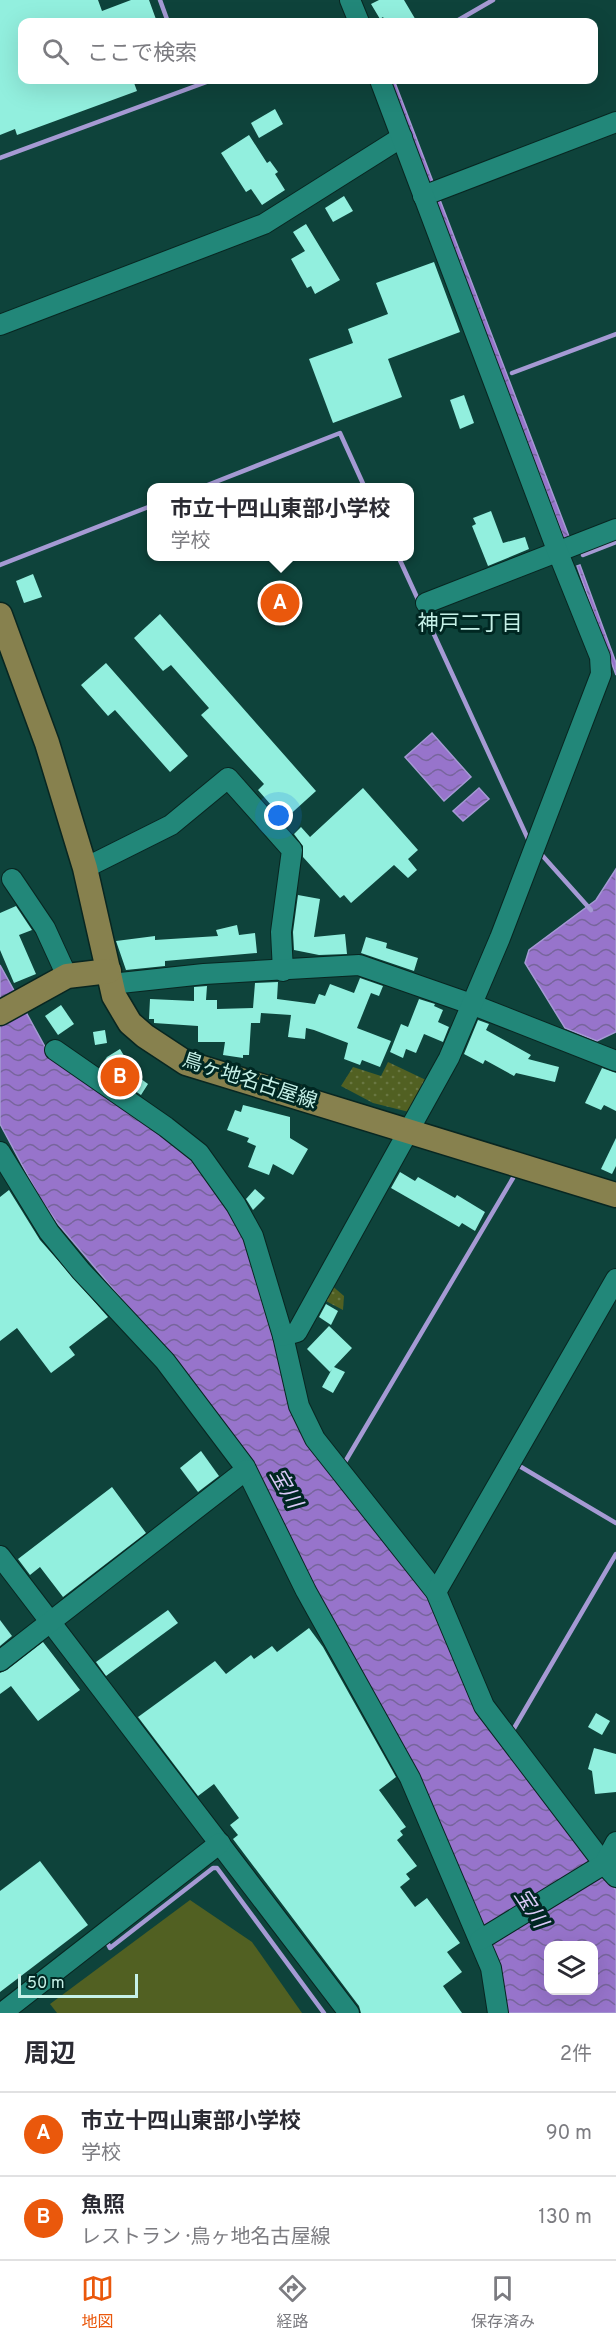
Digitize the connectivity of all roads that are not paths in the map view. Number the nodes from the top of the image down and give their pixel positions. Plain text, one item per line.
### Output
1 (350, 0) edge
2 (357, 18) edge
3 (382, 84) edge
4 (616, 123) edge
5 (402, 137) junction
6 (431, 193) junction
7 (0, 325) edge
8 (616, 529) edge
9 (557, 550) junction
10 (426, 603) dead end
11 (0, 615) edge
12 (85, 868) junction
13 (12, 879) dead end
14 (283, 971) junction
15 (67, 976) junction
16 (110, 978) junction
17 (471, 1004) junction
18 (0, 1013) edge
19 (55, 1050) dead end
20 (616, 1061) edge
21 (410, 1132) junction
22 (0, 1152) edge
23 (616, 1195) edge
24 (616, 1279) edge
25 (283, 1336) junction
26 (246, 1470) junction
27 (0, 1556) edge
28 (436, 1592) junction
29 (50, 1623) junction
30 (0, 1661) edge
31 (616, 1842) edge
32 (220, 1843) junction
33 (610, 1870) edge
34 (480, 1940) junction
35 (2, 2013) edge
36 (349, 2013) edge
37 (498, 2013) edge

1 - 2 street
3 - 5 street
4 - 6 street
5 - 6 street
5 - 7 street
6 - 9 street
8 - 9 street
9 - 10 street
9 - 17 street
11 - 12 main road, 鳥ヶ地名古屋線
12 - 14 street
12 - 16 main road, 鳥ヶ地名古屋線
13 - 15 street
14 - 16 street
14 - 17 street
15 - 16 main road
15 - 18 main road
16 - 21 main road, 鳥ヶ地名古屋線
17 - 20 street
17 - 21 street
19 - 25 street
21 - 23 main road, 鳥ヶ地名古屋線
21 - 25 street
22 - 26 street
24 - 28 street
25 - 28 street
26 - 29 street
26 - 34 street
27 - 29 street
28 - 33 street
29 - 30 street
29 - 32 street
31 - 33 street
32 - 35 street
32 - 36 street
33 - 34 street
34 - 37 street

